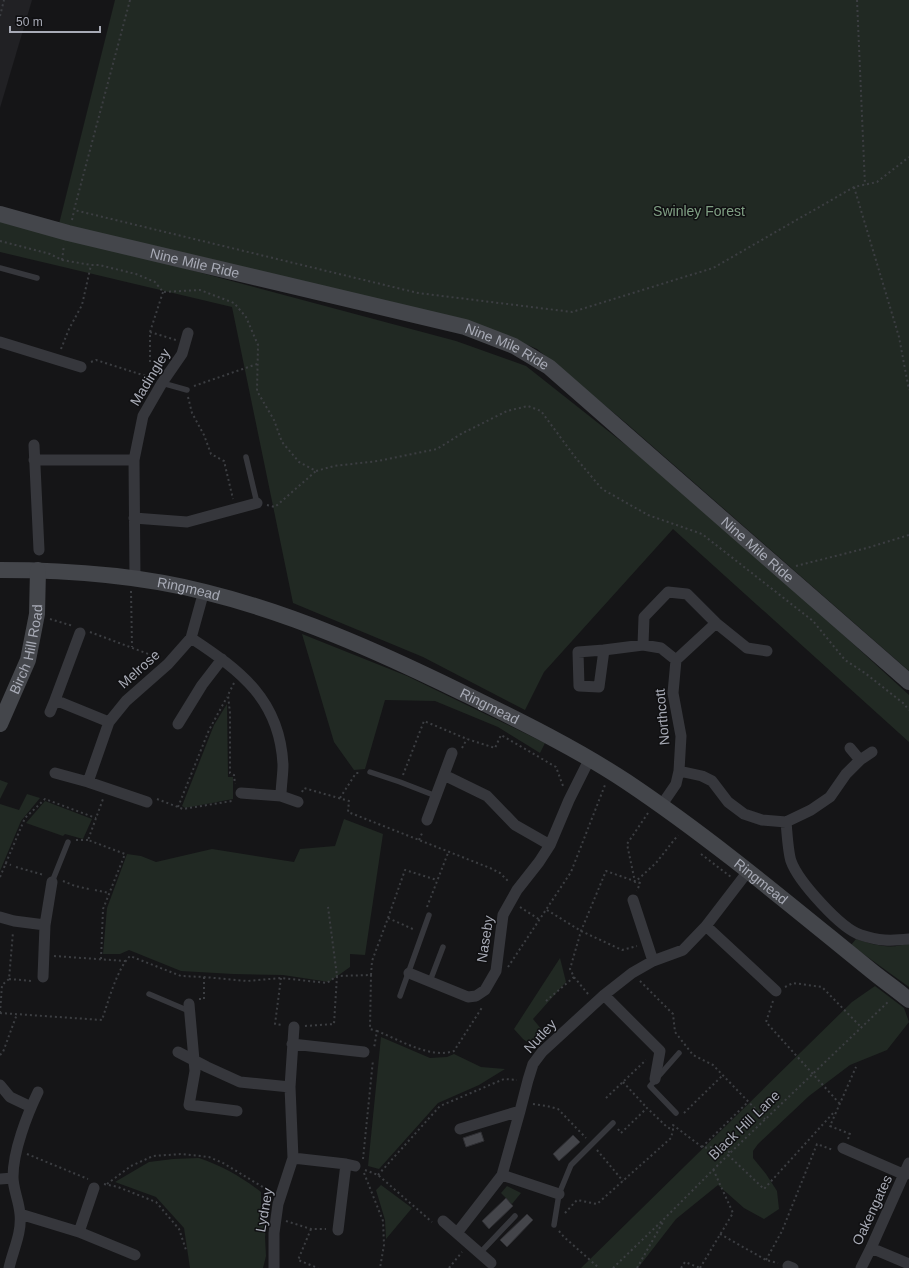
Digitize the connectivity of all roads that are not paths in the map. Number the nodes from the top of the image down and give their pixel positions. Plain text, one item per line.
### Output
1 (0, 214) edge
2 (0, 268) edge
3 (37, 278) dead end
4 (186, 338) road end
5 (0, 342) edge
6 (81, 367) road end
7 (162, 383) junction
8 (187, 390) road end
9 (34, 445) dead end
10 (246, 456) dead end
11 (34, 460) junction
12 (134, 460) junction
13 (257, 503) joint
14 (134, 518) junction
15 (39, 550) dead end
16 (0, 570) edge
17 (38, 570) junction
18 (133, 578) junction
19 (204, 592) junction
20 (716, 623) junction
21 (81, 630) road end
22 (191, 638) junction
23 (642, 645) junction
24 (604, 650) dead end
25 (767, 651) dead end
26 (222, 659) junction
27 (676, 660) junction
28 (909, 682) edge
29 (55, 700) junction
30 (50, 712) dead end
31 (110, 722) junction
32 (0, 724) edge
33 (178, 724) dead end
34 (850, 748) dead end
35 (872, 752) dead end
36 (452, 753) dead end
37 (589, 760) junction
38 (860, 760) junction
39 (679, 771) junction
40 (370, 772) road end
41 (55, 773) dead end
42 (444, 776) junction
43 (88, 782) junction
44 (238, 794) road end
45 (281, 796) junction
46 (436, 796) junction
47 (147, 802) road end
48 (298, 802) road end
49 (658, 804) junction
50 (427, 820) dead end
51 (786, 822) junction
52 (68, 842) road end
53 (550, 845) junction
54 (749, 870) junction
55 (52, 882) joint
56 (632, 900) road end
57 (429, 915) road end
58 (0, 917) edge
59 (45, 925) junction
60 (706, 926) junction
61 (909, 939) edge
62 (443, 947) dead end
63 (653, 962) junction
64 (409, 973) junction
65 (43, 977) road end
66 (430, 981) junction
67 (776, 991) road end
68 (149, 994) dead end
69 (604, 995) junction
70 (400, 996) dead end
71 (909, 1000) edge
72 (189, 1007) joint
73 (294, 1028) road end
74 (292, 1044) junction
75 (178, 1052) dead end
76 (369, 1052) road end
77 (679, 1053) dead end
78 (193, 1060) junction
79 (655, 1079) junction
80 (0, 1085) edge
81 (290, 1087) junction
82 (38, 1092) dead end
83 (31, 1107) junction
84 (521, 1107) junction
85 (237, 1111) dead end
86 (678, 1115) road end
87 (613, 1123) road end
88 (460, 1129) dead end
89 (843, 1148) road end
90 (293, 1158) junction
91 (909, 1163) edge
92 (502, 1175) junction
93 (904, 1175) junction
94 (13, 1178) junction
95 (0, 1179) edge
96 (95, 1184) road end
97 (559, 1194) junction
98 (20, 1214) junction
99 (515, 1216) dead end
100 (443, 1221) dead end
101 (554, 1225) road end
102 (338, 1230) road end
103 (79, 1232) junction
104 (457, 1233) junction
105 (871, 1248) junction
106 (480, 1253) junction
107 (135, 1255) dead end
108 (491, 1263) dead end
109 (909, 1264) edge
110 (10, 1268) edge
111 (274, 1268) edge
112 (861, 1268) edge

1 - 28 street, Nine Mile Ride
2 - 3 lane
4 - 7 street, Madingley
5 - 6 street
7 - 8 lane
7 - 12 street, Madingley
9 - 11 street
10 - 13 lane
11 - 12 street
11 - 15 street
12 - 14 street, Madingley
13 - 14 street
14 - 18 street, Madingley
16 - 17 street, Ringmead
17 - 18 street, Ringmead
17 - 32 street, Birch Hill Road
18 - 19 street, Ringmead
19 - 22 street, Melrose
19 - 37 street, Ringmead
20 - 23 street
20 - 25 street
20 - 27 street
21 - 29 street
22 - 26 street
22 - 31 street, Melrose
23 - 24 street
23 - 27 street
26 - 33 street
26 - 45 street
27 - 39 street, Northcott
29 - 30 street
29 - 31 street
31 - 43 street, Melrose
34 - 38 street
35 - 38 street
36 - 42 street
37 - 49 street, Ringmead
37 - 53 street, Naseby
38 - 51 street
39 - 49 street, Northcott
39 - 51 street
40 - 46 lane
41 - 43 street
42 - 46 street
42 - 53 street
43 - 47 street
44 - 45 street
45 - 48 street
46 - 50 street
49 - 54 street, Ringmead
51 - 61 street
52 - 55 lane
53 - 66 street, Naseby
54 - 60 street, Nutley
54 - 71 street, Ringmead
55 - 59 street
56 - 63 street
57 - 64 lane
58 - 59 street
59 - 65 street
60 - 63 street, Nutley
60 - 67 street
62 - 66 lane
63 - 69 street, Nutley
64 - 66 street, Naseby
64 - 70 lane
68 - 72 lane
69 - 79 street
69 - 84 street, Nutley
72 - 78 street
73 - 74 street, Lydney
74 - 76 street
74 - 81 street, Lydney
75 - 78 street
77 - 79 lane
78 - 81 street
78 - 85 street
79 - 86 lane
80 - 83 street
81 - 90 street, Lydney
82 - 83 street
83 - 94 street
84 - 88 street
84 - 92 street, Nutley
87 - 97 lane
89 - 93 street
90 - 102 street
90 - 111 street, Lydney
91 - 93 street, Oakengates
92 - 97 street
92 - 104 street, Nutley
93 - 105 street, Oakengates
94 - 95 street
94 - 98 street
96 - 103 street
97 - 101 lane
98 - 103 street
98 - 110 street
99 - 106 lane
100 - 104 street
103 - 107 street
104 - 106 street
105 - 109 street
105 - 112 street, Oakengates
106 - 108 street

